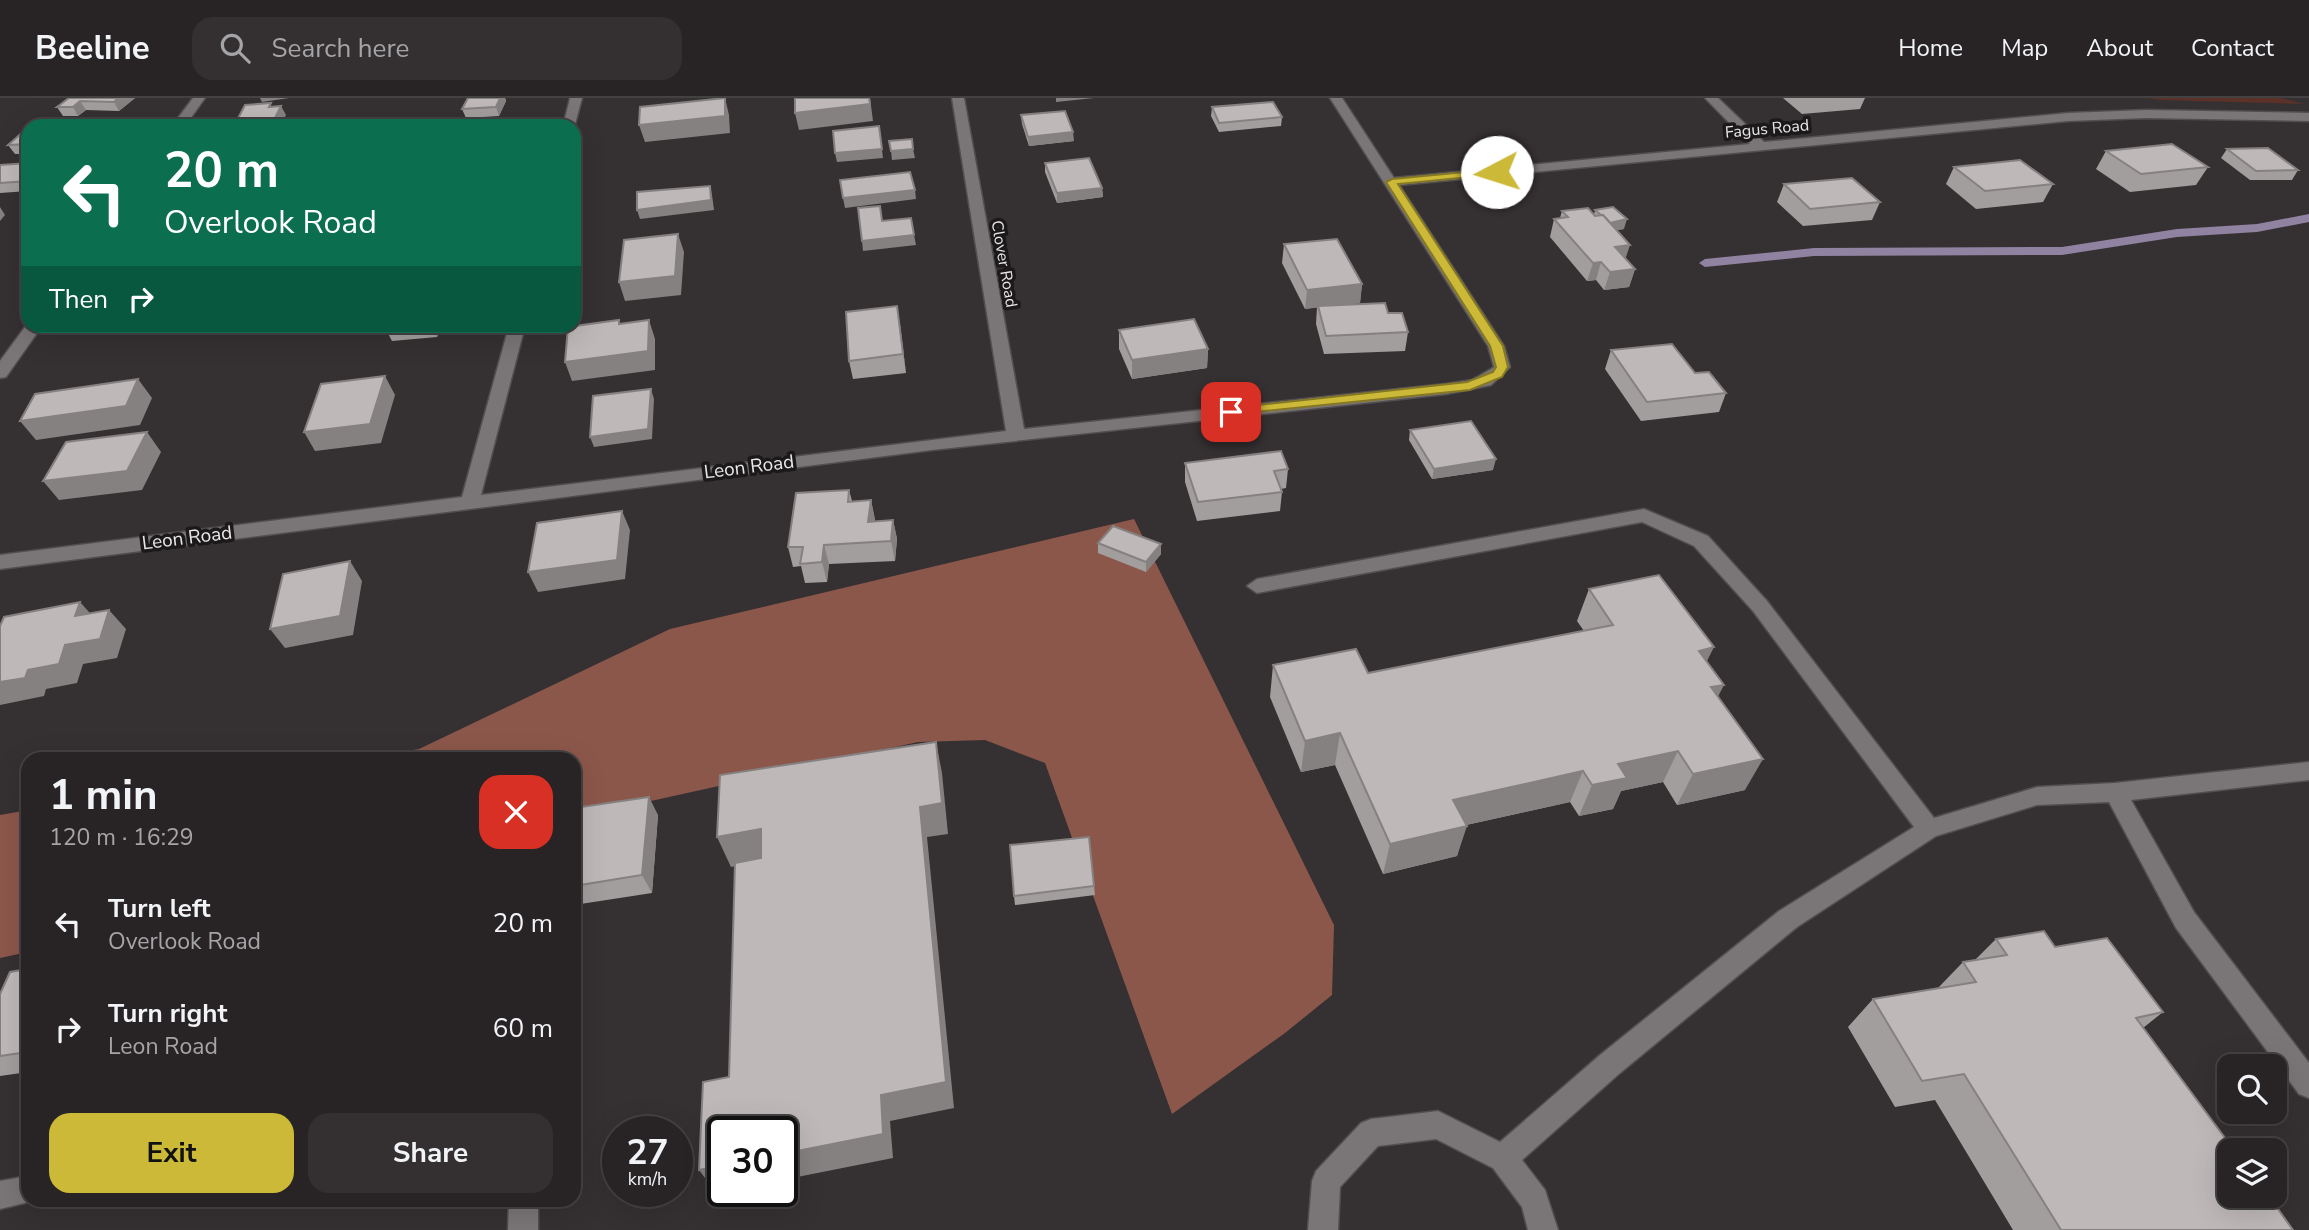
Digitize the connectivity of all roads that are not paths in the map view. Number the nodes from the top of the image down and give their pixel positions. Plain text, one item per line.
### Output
1 (198, 98) edge
2 (576, 98) edge
3 (958, 98) edge
4 (1336, 98) edge
5 (1711, 98) edge
6 (2121, 98) edge
7 (2146, 114) junction
8 (2309, 117) edge
9 (183, 119) edge
10 (571, 119) edge
11 (1761, 147) junction
12 (1392, 182) junction
13 (29, 333) edge
14 (515, 333) edge
15 (0, 373) edge
16 (1016, 435) junction
17 (470, 503) junction
18 (0, 562) edge
19 (1257, 586) dead end
20 (2309, 771) edge
21 (2115, 792) junction
22 (1929, 829) junction
23 (2309, 1085) edge
24 (1503, 1158) junction
25 (21, 1191) edge
26 (0, 1195) edge
27 (524, 1207) edge
28 (523, 1230) edge
29 (1323, 1230) edge
30 (1543, 1230) edge

1 - 9 street
2 - 10 street
3 - 16 street, Clover Road
4 - 12 street
5 - 11 street
6 - 7 street
7 - 8 street, Fagus Road
7 - 11 street, Fagus Road
11 - 12 street, Fagus Road
12 - 16 street, Leon Road
13 - 15 street
14 - 17 street
16 - 17 street, Leon Road
17 - 18 street, Leon Road
19 - 22 street
20 - 21 street
21 - 22 street
21 - 23 street
22 - 24 street
24 - 29 street
24 - 30 street
25 - 26 street
27 - 28 street

